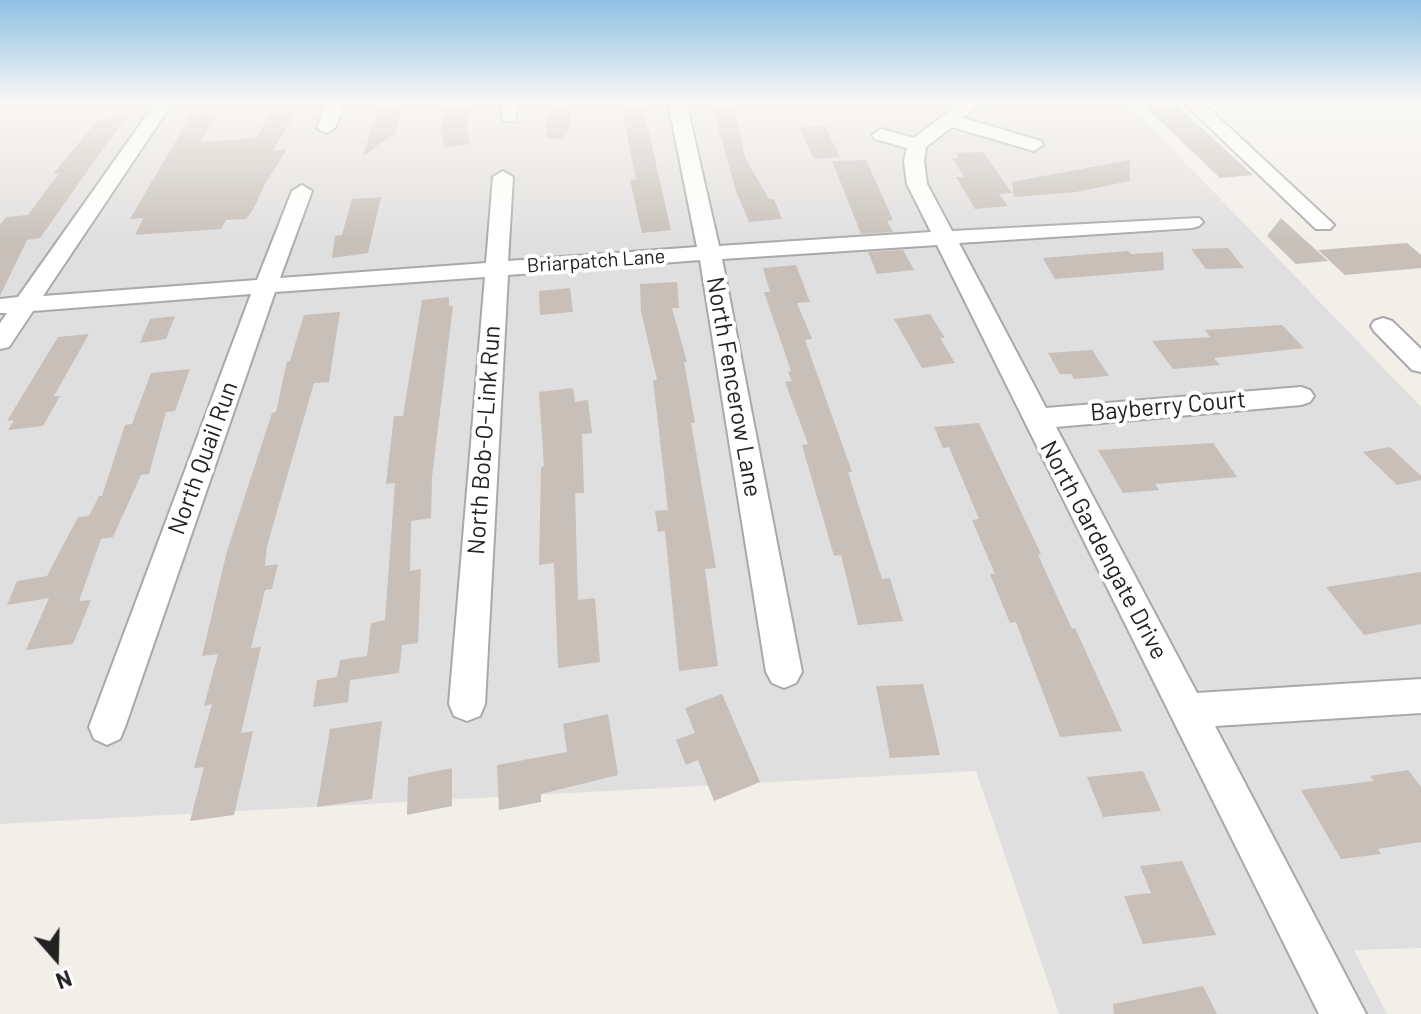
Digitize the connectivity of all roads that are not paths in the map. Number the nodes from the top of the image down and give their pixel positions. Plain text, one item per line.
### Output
1 (132, 149) edge
2 (687, 149) edge
3 (916, 149) edge
4 (1242, 149) edge
5 (503, 177) dead end
6 (302, 191) dead end
7 (1192, 222) dead end
8 (1323, 225) dead end
9 (944, 238) junction
10 (710, 253) junction
11 (496, 268) junction
12 (268, 285) junction
13 (25, 305) junction
14 (0, 306) edge
15 (1383, 326) dead end
16 (0, 341) edge
17 (1421, 364) edge
18 (1301, 396) dead end
19 (1035, 419) junction
20 (784, 672) dead end
21 (1421, 696) edge
22 (467, 704) dead end
23 (1188, 711) junction
24 (107, 727) dead end
25 (1343, 1014) edge

1 - 13 street
2 - 10 street, North Fencerow Lane
3 - 9 street, North Gardengate Drive
4 - 8 street
5 - 11 street, North Bob-O-Link Run
6 - 12 street, North Quail Run
7 - 9 street, Briarpatch Lane
9 - 10 street, Briarpatch Lane
9 - 19 street, North Gardengate Drive
10 - 11 street, Briarpatch Lane
10 - 20 street, North Fencerow Lane
11 - 12 street, Briarpatch Lane
11 - 22 street, North Bob-O-Link Run
12 - 13 street, Briarpatch Lane
12 - 24 street, North Quail Run
13 - 14 street, Briarpatch Lane
13 - 16 street
15 - 17 street
18 - 19 street, Bayberry Court
19 - 23 street, North Gardengate Drive
21 - 23 street
23 - 25 street, North Gardengate Drive

